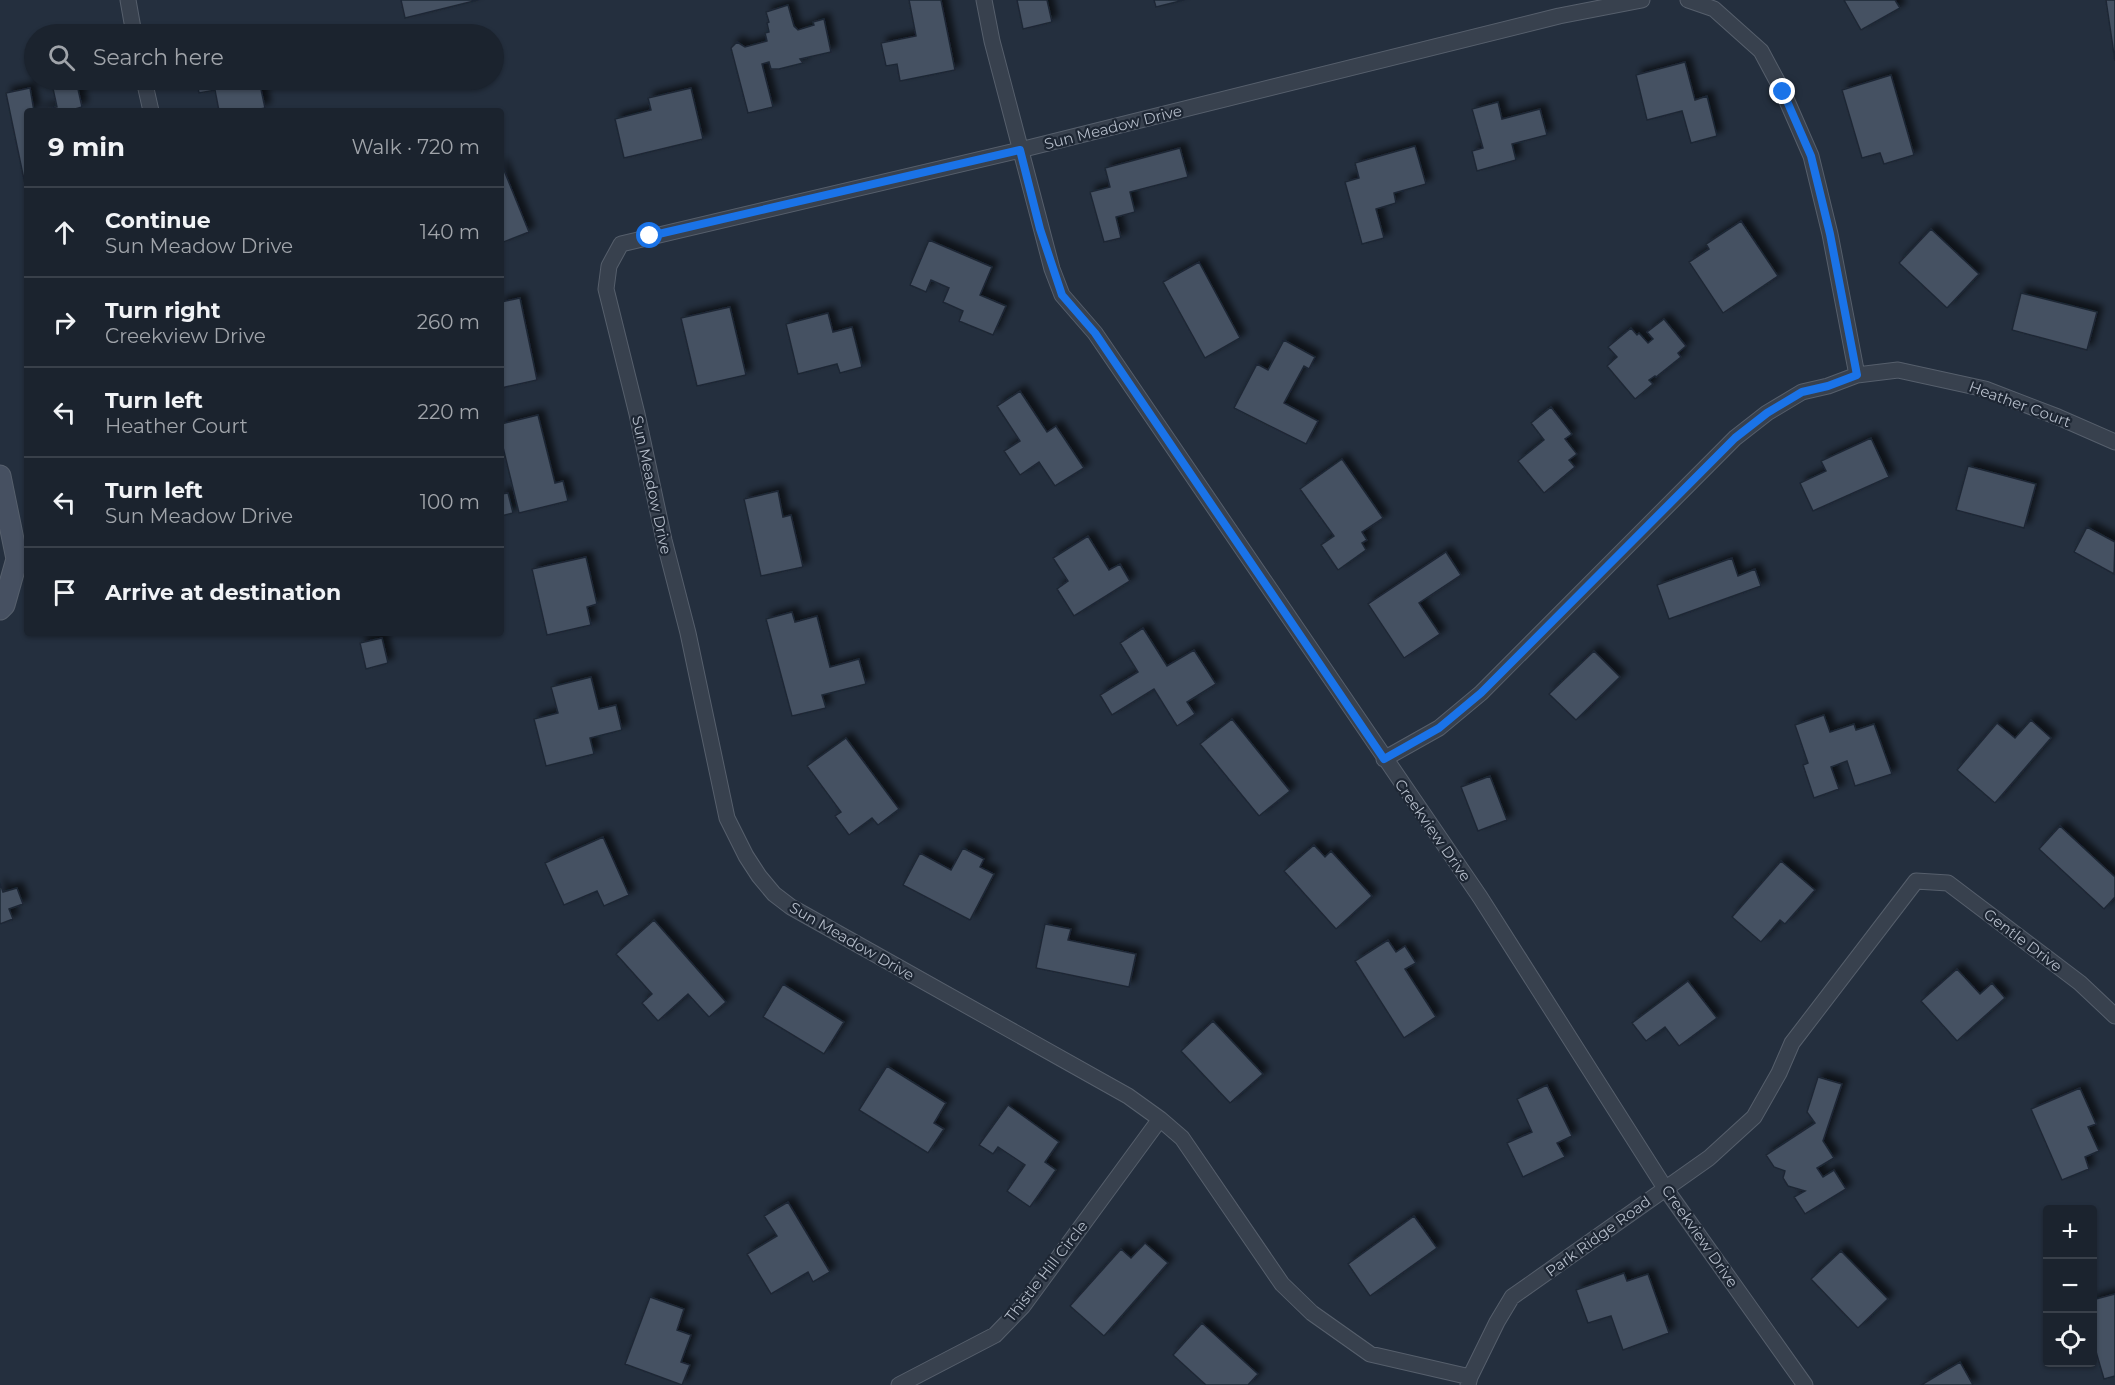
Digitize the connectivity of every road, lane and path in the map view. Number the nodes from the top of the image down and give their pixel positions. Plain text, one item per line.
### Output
1 (128, 0) edge
2 (984, 0) edge
3 (1641, 0) edge
4 (1688, 0) edge
5 (132, 24) edge
6 (146, 90) edge
7 (150, 108) edge
8 (1020, 150) junction
9 (1857, 375) junction
10 (2115, 442) edge
11 (0, 476) edge
12 (0, 609) edge
13 (1384, 759) junction
14 (1923, 881) joint
15 (2115, 1016) edge
16 (1161, 1119) junction
17 (1665, 1188) junction
18 (1469, 1381) edge
19 (900, 1385) edge
20 (1805, 1385) edge

1 - 5 street
2 - 8 street, Creekview Drive
3 - 8 street, Sun Meadow Drive
4 - 9 street
6 - 7 street
8 - 13 street, Creekview Drive
8 - 16 street, Sun Meadow Drive
9 - 10 street, Heather Court
9 - 13 street, Heather Court
11 - 12 street
13 - 17 street, Creekview Drive
14 - 15 street, Gentle Drive
14 - 17 street, Park Ridge Road
16 - 18 street, Sun Meadow Drive
16 - 19 street, Thistle Hill Circle
17 - 18 street, Park Ridge Road
17 - 20 street, Creekview Drive

